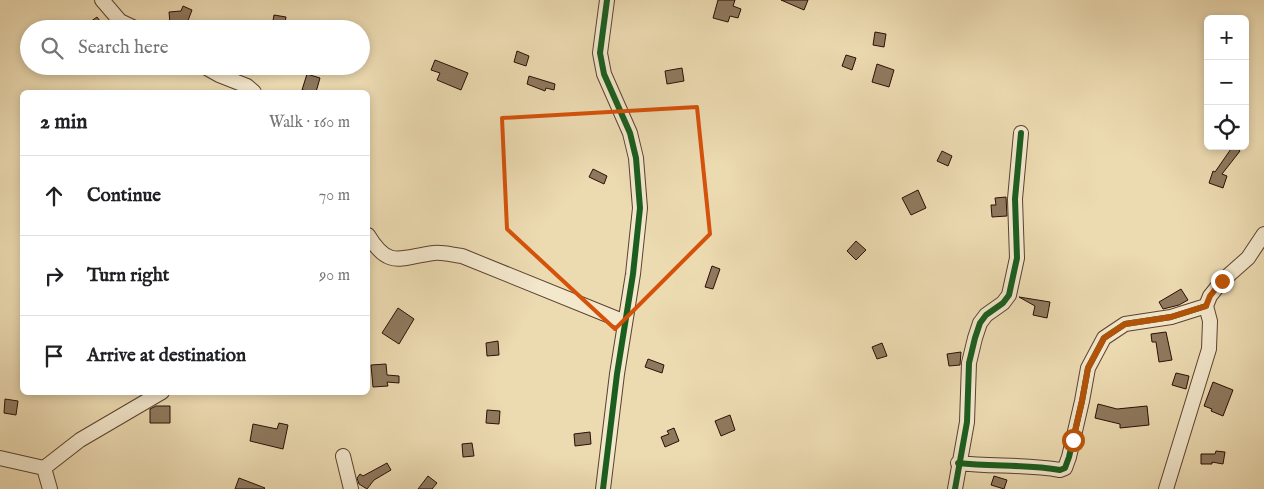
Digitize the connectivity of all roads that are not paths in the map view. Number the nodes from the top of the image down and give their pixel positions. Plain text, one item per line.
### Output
1 (102, 0) edge
2 (606, 0) edge
3 (119, 20) edge
4 (217, 75) edge
5 (252, 90) edge
6 (1021, 133) dead end
7 (1264, 234) edge
8 (370, 238) edge
9 (1206, 306) junction
10 (625, 322) junction
11 (157, 395) edge
12 (343, 456) dead end
13 (0, 458) edge
14 (958, 463) junction
15 (44, 468) junction
16 (50, 489) edge
17 (351, 489) edge
18 (603, 489) edge
19 (955, 489) edge
20 (1166, 489) edge

1 - 3 street
2 - 10 street
4 - 5 street
6 - 14 street
7 - 9 street
8 - 10 street
9 - 14 street
9 - 20 street
10 - 18 street
11 - 15 street
12 - 17 street
13 - 15 street
14 - 19 street
15 - 16 street

